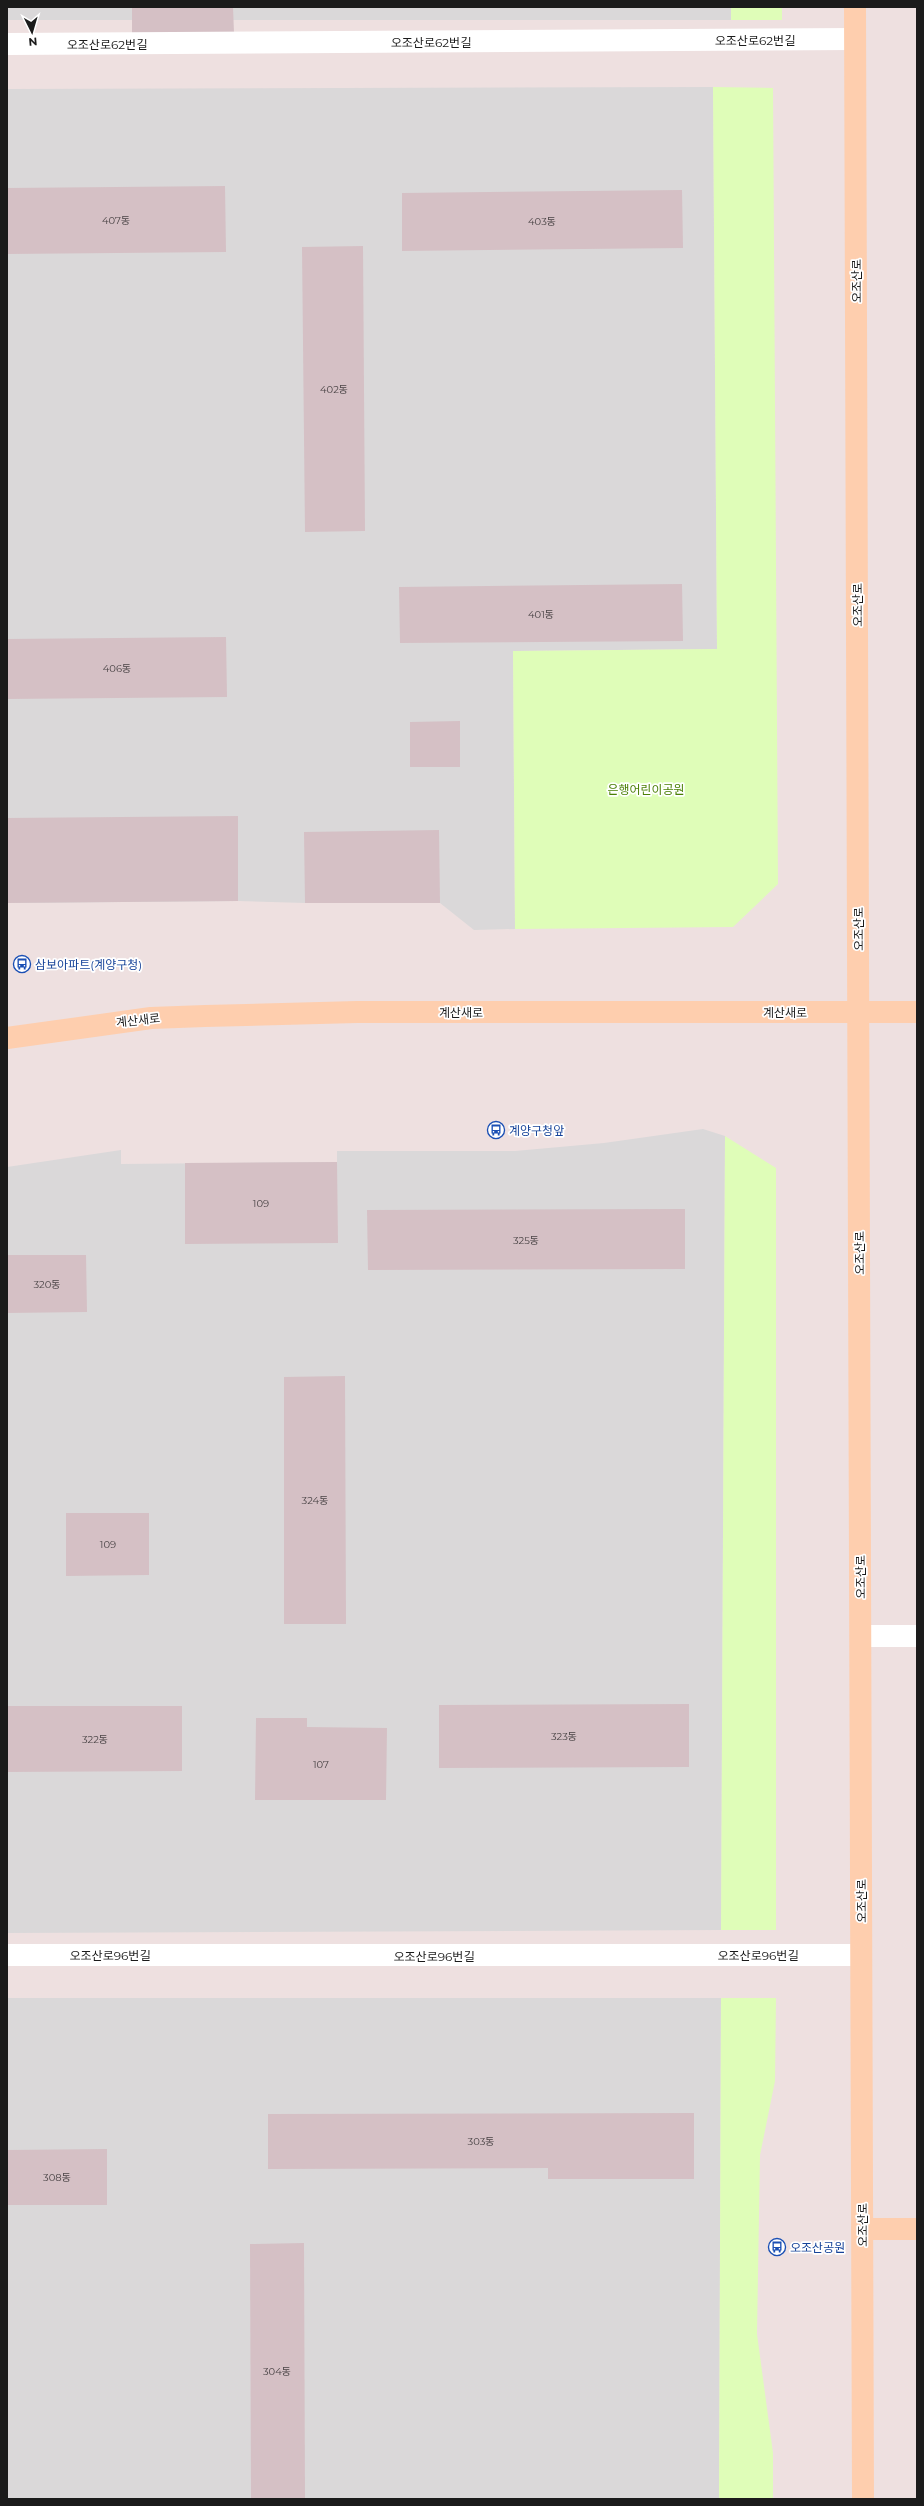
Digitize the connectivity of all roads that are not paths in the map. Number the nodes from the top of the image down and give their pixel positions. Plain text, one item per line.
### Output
1 (855, 7) edge
2 (855, 39) junction
3 (7, 44) edge
4 (858, 1012) junction
5 (917, 1012) edge
6 (7, 1038) edge
7 (861, 1636) junction
8 (917, 1636) edge
9 (7, 1955) edge
10 (861, 1955) junction
11 (862, 2229) junction
12 (917, 2229) edge
13 (863, 2499) edge

1 - 2 street, 오조산로
2 - 3 street, 오조산로62번길
2 - 4 street, 오조산로
4 - 5 street, 계산새로
4 - 6 street, 계산새로
4 - 7 street, 오조산로
7 - 8 street
7 - 10 street, 오조산로
9 - 10 street, 오조산로96번길
10 - 11 street, 오조산로
11 - 12 street
11 - 13 street, 오조산로

